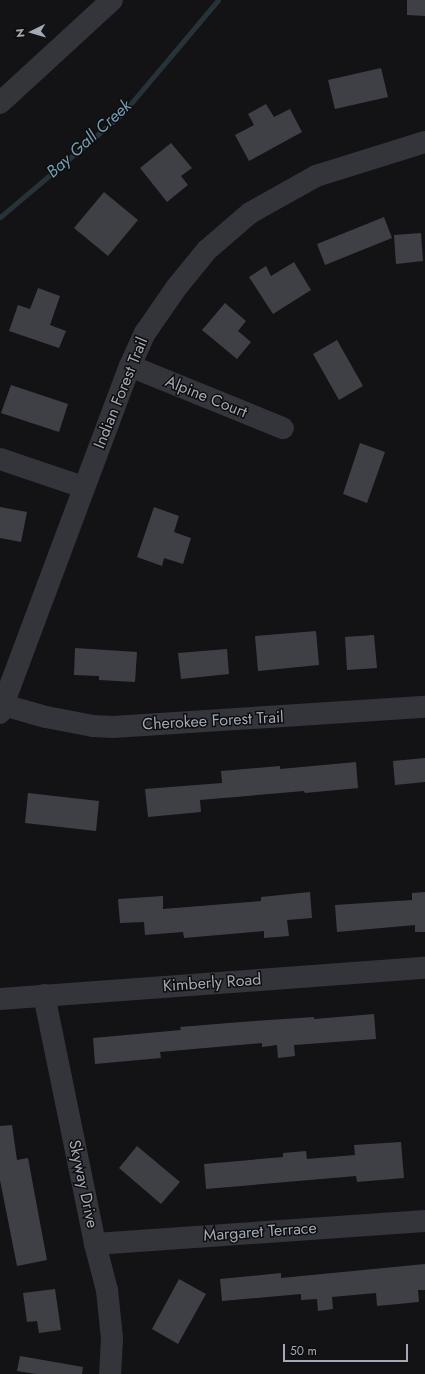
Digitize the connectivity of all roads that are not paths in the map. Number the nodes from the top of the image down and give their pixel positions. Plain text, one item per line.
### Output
1 (112, 0) edge
2 (0, 103) edge
3 (425, 142) edge
4 (130, 366) junction
5 (283, 428) dead end
6 (0, 459) edge
7 (83, 487) junction
8 (425, 707) edge
9 (1, 708) edge
10 (425, 968) edge
11 (44, 995) junction
12 (0, 999) edge
13 (425, 1221) edge
14 (95, 1244) junction
15 (110, 1374) edge

1 - 2 street
3 - 4 street, Indian Forest Trail
4 - 5 street, Alpine Court
4 - 7 street, Indian Forest Trail
6 - 7 street
7 - 9 street, Indian Forest Trail
8 - 9 street, Cherokee Forest Trail
10 - 11 street, Kimberly Road
11 - 12 street, Kimberly Road
11 - 14 street, Skyway Drive
13 - 14 street, Margaret Terrace
14 - 15 street, Skyway Drive

